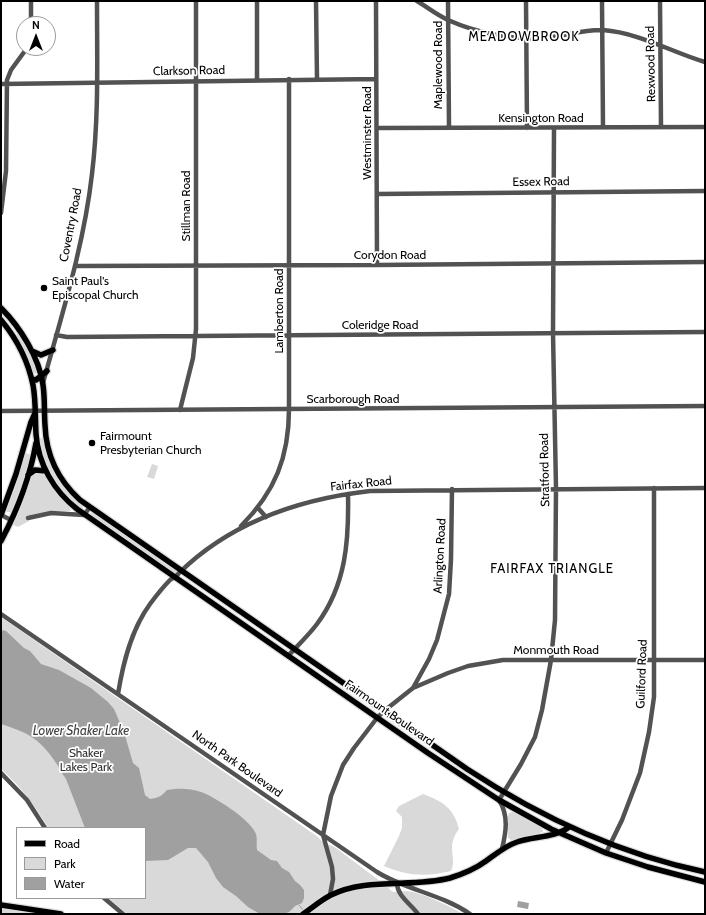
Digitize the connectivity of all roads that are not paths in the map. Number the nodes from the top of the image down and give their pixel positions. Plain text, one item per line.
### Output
1 (31, 1) edge
2 (97, 1) edge
3 (196, 1) edge
4 (257, 1) edge
5 (316, 1) edge
6 (376, 1) edge
7 (417, 1) edge
8 (448, 1) edge
9 (526, 1) edge
10 (602, 1) edge
11 (660, 1) edge
12 (30, 16) edge
13 (448, 20) junction
14 (602, 30) junction
15 (526, 39) junction
16 (660, 46) junction
17 (21, 56) edge
18 (705, 62) edge
19 (289, 79) junction
20 (316, 79) junction
21 (376, 79) junction
22 (257, 80) junction
23 (196, 81) junction
24 (97, 82) junction
25 (1, 84) edge
26 (7, 84) junction
27 (603, 127) junction
28 (661, 127) junction
29 (705, 127) edge
30 (377, 128) junction
31 (449, 128) junction
32 (527, 128) junction
33 (554, 128) junction
34 (705, 191) edge
35 (554, 192) junction
36 (377, 194) junction
37 (1, 214) edge
38 (705, 262) edge
39 (554, 263) junction
40 (196, 265) junction
41 (289, 265) junction
42 (377, 265) junction
43 (75, 266) junction
44 (1, 308) edge
45 (1, 320) edge
46 (19, 329) junction
47 (705, 332) edge
48 (553, 333) junction
49 (12, 334) junction
50 (56, 335) junction
51 (196, 336) junction
52 (289, 336) junction
53 (53, 350) junction
54 (31, 351) junction
55 (46, 371) junction
56 (41, 377) junction
57 (32, 379) junction
58 (43, 385) junction
59 (705, 406) edge
60 (554, 407) junction
61 (290, 409) junction
62 (180, 410) junction
63 (1, 411) edge
64 (36, 411) junction
65 (44, 411) junction
66 (37, 441) junction
67 (46, 471) junction
68 (28, 475) junction
69 (556, 488) junction
70 (654, 488) junction
71 (705, 488) edge
72 (452, 489) junction
73 (348, 494) junction
74 (90, 508) junction
75 (258, 508) junction
76 (1, 515) edge
77 (84, 515) junction
78 (266, 517) junction
79 (28, 518) dead end
80 (11, 520) junction
81 (239, 529) junction
82 (1, 541) edge
83 (182, 571) junction
84 (174, 577) junction
85 (1, 614) edge
86 (295, 649) junction
87 (288, 656) junction
88 (551, 660) junction
89 (654, 660) junction
90 (705, 660) edge
91 (413, 688) junction
92 (118, 694) junction
93 (384, 711) junction
94 (377, 718) junction
95 (1, 774) edge
96 (504, 792) junction
97 (499, 800) junction
98 (44, 827) edge
99 (569, 827) junction
100 (558, 832) junction
101 (323, 835) junction
102 (611, 844) junction
103 (502, 849) junction
104 (606, 852) junction
105 (705, 872) edge
106 (705, 882) edge
107 (397, 883) junction
108 (330, 895) junction
109 (105, 899) edge
110 (1, 905) edge
111 (61, 914) edge
112 (123, 914) edge
113 (303, 914) edge
114 (418, 914) edge
115 (470, 914) edge

1 - 12 street
2 - 24 street, Coventry Road
3 - 23 street, Stillman Road
4 - 22 street
5 - 20 street
6 - 21 street, Westminster Road
7 - 13 street
8 - 13 street, Maplewood Road
9 - 15 street
10 - 14 street
11 - 16 street, Rexwood Road
13 - 15 street
13 - 31 street, Maplewood Road
14 - 15 street
14 - 16 street
14 - 27 street
15 - 32 street
16 - 18 street
16 - 28 street, Rexwood Road
17 - 26 street
19 - 20 street, Clarkson Road
19 - 22 street, Clarkson Road
19 - 41 street, Lamberton Road
20 - 21 street, Clarkson Road
21 - 30 street, Westminster Road
22 - 23 street, Clarkson Road
23 - 24 street, Clarkson Road
23 - 40 street, Stillman Road
24 - 26 street, Clarkson Road
24 - 43 street, Coventry Road
25 - 26 street, Clarkson Road
26 - 37 street
27 - 28 street, Kensington Road
27 - 33 street, Kensington Road
28 - 29 street, Kensington Road
30 - 31 street, Kensington Road
30 - 36 street, Westminster Road
31 - 32 street, Kensington Road
32 - 33 street, Kensington Road
33 - 35 street, Stratford Road
34 - 35 street, Essex Road
35 - 36 street, Essex Road
35 - 39 street, Stratford Road
36 - 42 street, Westminster Road
38 - 39 street, Corydon Road
39 - 42 street, Corydon Road
39 - 48 street, Stratford Road
40 - 41 street, Corydon Road
40 - 43 street, Corydon Road
40 - 51 street, Stillman Road
41 - 42 street, Corydon Road
41 - 52 street, Lamberton Road
43 - 50 street, Coventry Road
44 - 46 main road, Fairmount Boulevard
45 - 49 main road, Fairmount Boulevard
46 - 49 main road
46 - 54 main road, Fairmount Boulevard
47 - 48 street, Coleridge Road
48 - 52 street, Coleridge Road
48 - 60 street, Stratford Road
49 - 57 main road, Fairmount Boulevard
50 - 51 street, Coleridge Road
50 - 53 street, Coventry Road
51 - 52 street, Coleridge Road
51 - 62 street, Stillman Road
52 - 61 street, Lamberton Road
53 - 54 main road
53 - 55 street, Coventry Road
54 - 56 main road, Fairmount Boulevard
55 - 56 main road
55 - 58 street, Coventry Road
56 - 57 main road
56 - 58 main road, Fairmount Boulevard
57 - 64 main road, Fairmount Boulevard
58 - 64 main road, Coventry Road
58 - 65 main road, Fairmount Boulevard
59 - 60 street, Scarborough Road
60 - 61 street, Scarborough Road
60 - 69 street, Stratford Road
61 - 62 street, Scarborough Road
61 - 75 street, Lamberton Road
62 - 65 street, Scarborough Road
63 - 64 street, Scarborough Road
64 - 65 street, Scarborough Road
64 - 66 main road, Fairmount Boulevard
64 - 76 main road, Coventry Road
65 - 66 main road
65 - 74 main road, Fairmount Boulevard
66 - 67 main road, Fairmount Boulevard
66 - 68 main road
67 - 68 main road
67 - 77 main road, Fairmount Boulevard
68 - 80 main road
69 - 70 street, Fairfax Road
69 - 72 street, Fairfax Road
69 - 88 street, Stratford Road
70 - 71 street, Fairfax Road
70 - 89 street, Guilford Road
72 - 73 street, Fairfax Road
72 - 91 street, Arlington Road
73 - 78 street, Fairfax Road
73 - 86 street
74 - 77 street
74 - 83 main road, Fairmount Boulevard
75 - 78 street
75 - 81 street, Lamberton Road
76 - 80 street
77 - 79 street
77 - 84 main road, Fairmount Boulevard
78 - 81 street, Fairfax Road
80 - 82 main road
81 - 83 street, Fairfax Road
83 - 84 street, Fairfax Road
83 - 86 main road, Fairmount Boulevard
84 - 87 main road, Fairmount Boulevard
84 - 92 street, Fairfax Road
85 - 92 street, North Park Boulevard
86 - 87 street
86 - 93 main road, Fairmount Boulevard
87 - 94 main road, Fairmount Boulevard
88 - 89 street, Monmouth Road
88 - 91 street, Monmouth Road
88 - 96 street, Stratford Road
89 - 90 street, Monmouth Road
89 - 102 street, Guilford Road
91 - 93 street, Arlington Road
92 - 101 street, North Park Boulevard
93 - 94 street, Arlington Road
93 - 96 main road, Fairmount Boulevard
94 - 97 main road, Fairmount Boulevard
94 - 101 street, Arlington Road
95 - 98 street
96 - 97 street, Stratford Road
96 - 99 main road, Fairmount Boulevard
97 - 100 main road, Fairmount Boulevard
97 - 103 street
99 - 100 main road
99 - 102 main road, Fairmount Boulevard
100 - 103 main road
100 - 104 main road, Fairmount Boulevard
101 - 107 street, North Park Boulevard
101 - 108 street, Arlington Road
102 - 104 street, Guilford Road
102 - 105 main road, Fairmount Boulevard
103 - 107 main road
104 - 106 main road, Fairmount Boulevard
107 - 108 main road
107 - 114 street
107 - 115 street, North Park Boulevard
108 - 113 main road
109 - 112 street
110 - 111 main road

